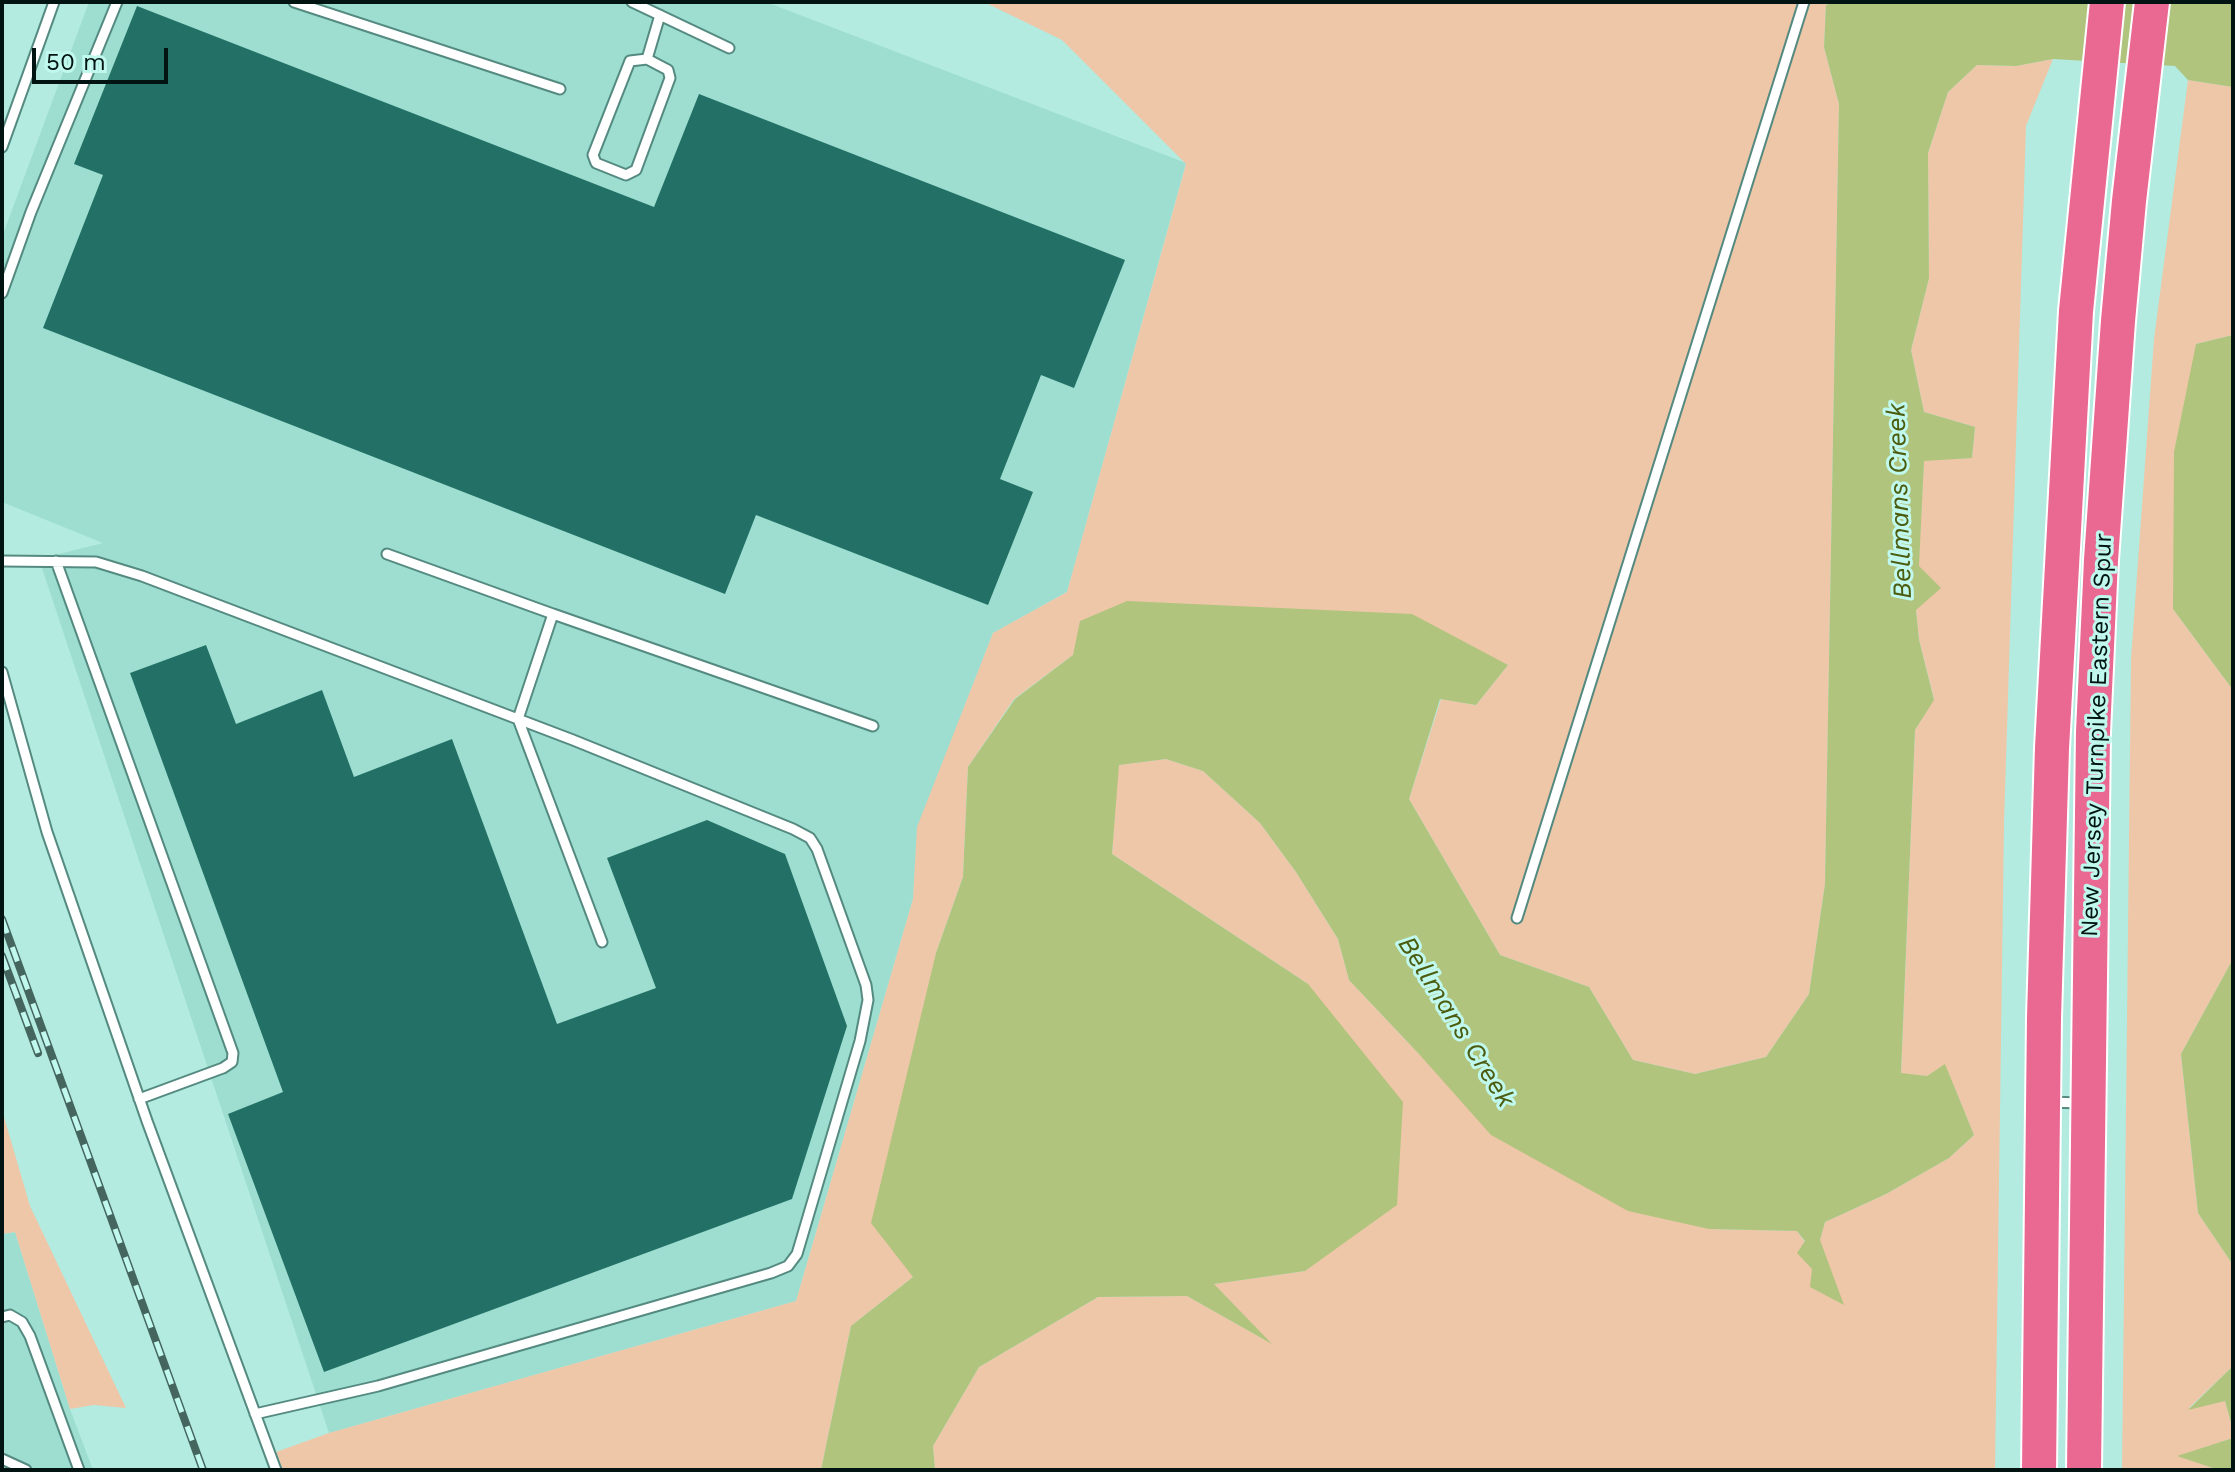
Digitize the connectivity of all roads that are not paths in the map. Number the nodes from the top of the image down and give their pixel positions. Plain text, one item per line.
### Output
1 (54, 2) edge
2 (117, 2) edge
3 (294, 2) edge
4 (632, 2) edge
5 (1804, 2) edge
6 (2107, 2) edge
7 (2152, 2) edge
8 (660, 15) junction
9 (729, 48) dead end
10 (647, 59) junction
11 (560, 89) dead end
12 (2, 147) edge
13 (2, 293) edge
14 (387, 554) dead end
15 (2, 561) edge
16 (56, 561) junction
17 (553, 614) junction
18 (2, 672) edge
19 (518, 719) junction
20 (873, 726) dead end
21 (1517, 918) dead end
22 (602, 942) dead end
23 (139, 1099) junction
24 (2043, 1102) junction
25 (2088, 1103) junction
26 (2, 1317) edge
27 (255, 1414) junction
28 (2, 1459) edge
29 (26, 1470) edge
30 (79, 1470) edge
31 (276, 1470) edge
32 (2039, 1470) edge
33 (2084, 1470) edge

1 - 12 lane
2 - 13 lane
3 - 11 lane
4 - 8 lane
5 - 21 lane
6 - 24 highway, New Jersey Turnpike Eastern Spur
7 - 25 highway, New Jersey Turnpike Eastern Spur
8 - 9 lane
8 - 10 lane
10 - 10 lane
14 - 17 lane
15 - 16 lane
16 - 19 lane
16 - 23 lane
17 - 19 lane
17 - 20 lane
18 - 23 lane
19 - 22 lane
19 - 27 lane
23 - 27 lane
24 - 25 lane
24 - 32 highway, New Jersey Turnpike Eastern Spur
25 - 33 highway, New Jersey Turnpike Eastern Spur
26 - 30 lane
27 - 31 lane
28 - 29 lane

